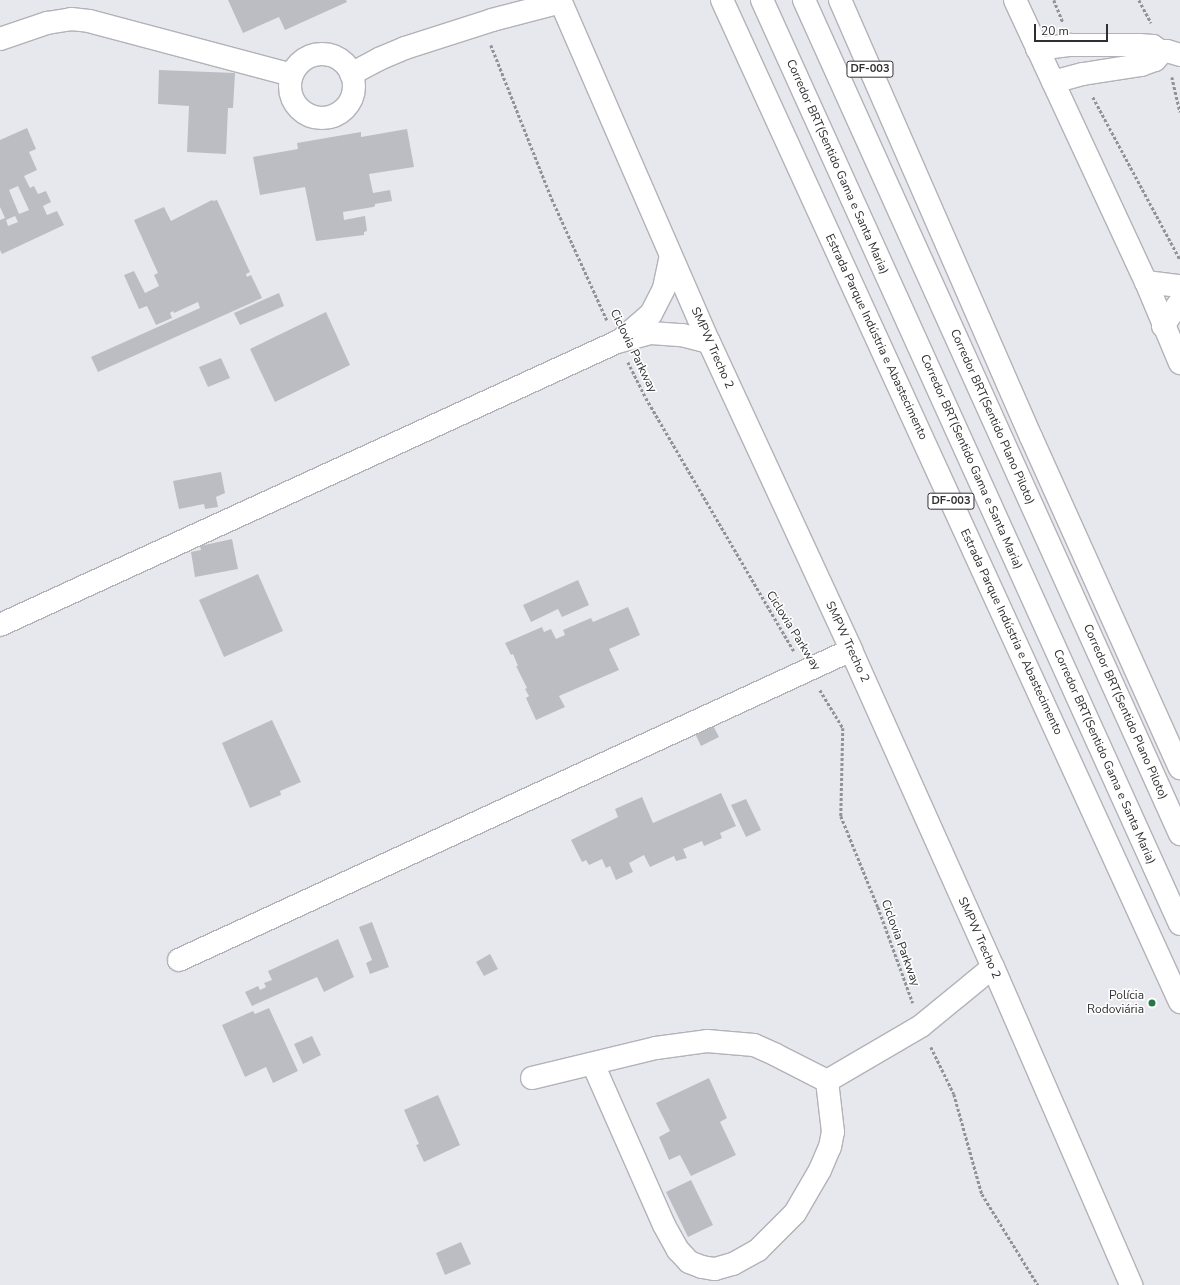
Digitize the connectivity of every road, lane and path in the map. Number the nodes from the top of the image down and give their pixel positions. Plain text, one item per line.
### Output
1 (722, 0) edge
2 (762, 0) edge
3 (804, 0) edge
4 (840, 0) edge
5 (1015, 0) edge
6 (1054, 0) edge
7 (560, 1) edge
8 (492, 20) junction
9 (0, 39) edge
10 (1071, 45) junction
11 (1037, 50) junction
12 (1171, 54) edge
13 (352, 74) junction
14 (1083, 74) junction
15 (292, 75) junction
16 (1053, 82) junction
17 (671, 256) junction
18 (1180, 259) edge
19 (1146, 282) junction
20 (1180, 286) edge
21 (1180, 302) edge
22 (1163, 326) junction
23 (617, 342) junction
24 (709, 342) junction
25 (1180, 363) edge
26 (0, 625) edge
27 (851, 650) junction
28 (805, 670) junction
29 (1180, 768) edge
30 (1180, 834) edge
31 (1180, 924) edge
32 (179, 960) dead end
33 (993, 967) junction
34 (1180, 1002) edge
35 (921, 1026) junction
36 (593, 1064) junction
37 (532, 1078) dead end
38 (827, 1082) junction
39 (1038, 1285) edge
40 (1131, 1285) edge

1 - 34 main road, Estrada Parque Indústria e Abastecimento / DF-003
2 - 31 main road, Corredor BRT(Sentido Gama e Santa Maria)
3 - 30 main road, Corredor BRT(Sentido Plano Piloto)
4 - 29 main road, DF-003
5 - 11 main road
6 - 10 path
7 - 8 main road
7 - 17 main road, SMPW Trecho 2
8 - 13 main road
8 - 23 path, Ciclovia Parkway
9 - 15 main road
10 - 11 main road
10 - 12 main road
11 - 16 main road
12 - 14 main road
13 - 15 main road
13 - 15 main road
14 - 16 main road
14 - 18 path
16 - 19 main road
17 - 23 main road
17 - 24 main road, SMPW Trecho 2
19 - 20 main road
19 - 22 main road
21 - 22 main road
22 - 25 main road
23 - 24 main road
23 - 26 main road
23 - 28 path, Ciclovia Parkway
24 - 27 main road, SMPW Trecho 2
27 - 28 main road
27 - 33 main road, SMPW Trecho 2
28 - 32 main road
28 - 35 path, Ciclovia Parkway
33 - 35 main road
33 - 40 main road, SMPW Trecho 2
35 - 38 main road
35 - 39 path, Ciclovia Parkway
36 - 37 main road
36 - 38 main road
36 - 38 main road

